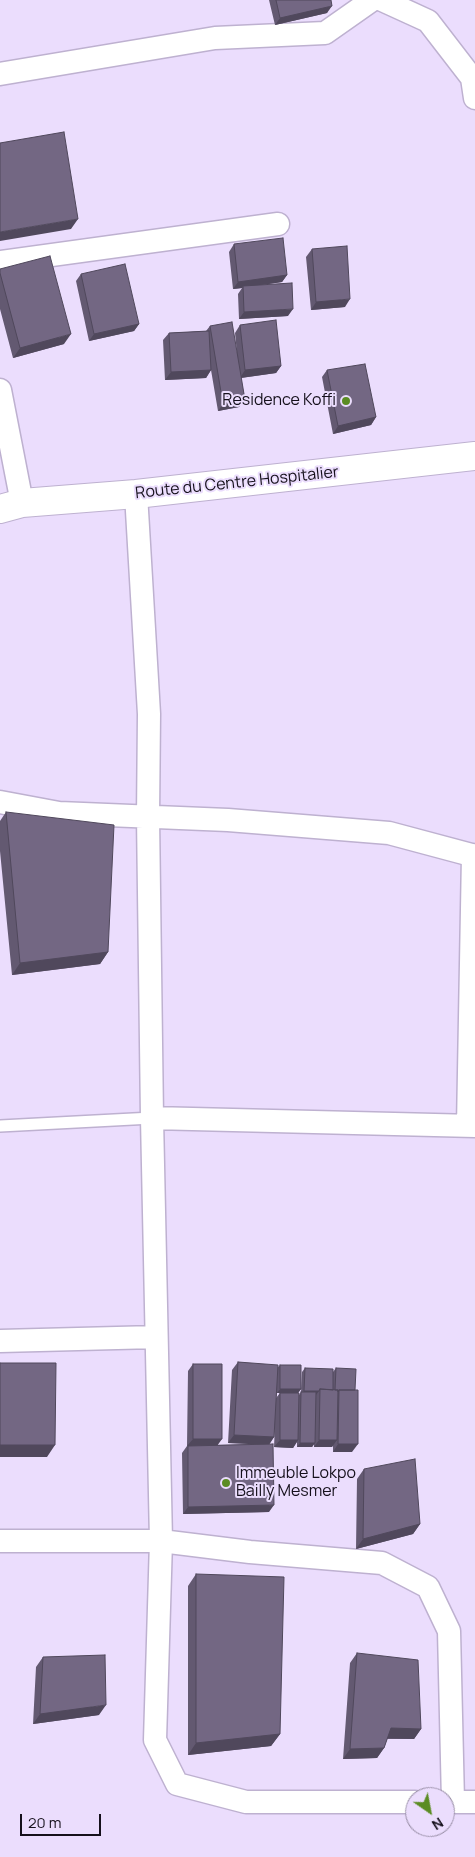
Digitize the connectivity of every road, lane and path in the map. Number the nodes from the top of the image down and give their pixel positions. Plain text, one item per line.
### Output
1 (372, 0) edge
2 (382, 0) edge
3 (0, 74) edge
4 (475, 98) edge
5 (278, 224) dead end
6 (0, 262) edge
7 (0, 390) edge
8 (475, 456) edge
9 (136, 494) junction
10 (11, 506) edge
11 (0, 802) edge
12 (148, 817) junction
13 (474, 855) edge
14 (152, 1118) junction
15 (0, 1126) edge
16 (472, 1126) edge
17 (156, 1337) junction
18 (0, 1340) edge
19 (161, 1541) junction
20 (0, 1542) edge
21 (449, 1787) edge
22 (405, 1802) edge
23 (455, 1802) edge
24 (475, 1802) edge

1 - 3 street
2 - 4 street
5 - 6 street
7 - 10 street
8 - 9 street, Route du Centre Hospitalier
9 - 10 street, Route du Centre Hospitalier
9 - 12 street
11 - 12 street
12 - 13 street
12 - 14 street
13 - 16 street
14 - 15 lane
14 - 16 street
14 - 17 street
17 - 18 street
17 - 19 street
19 - 20 street
19 - 21 street
19 - 22 street
23 - 24 street

